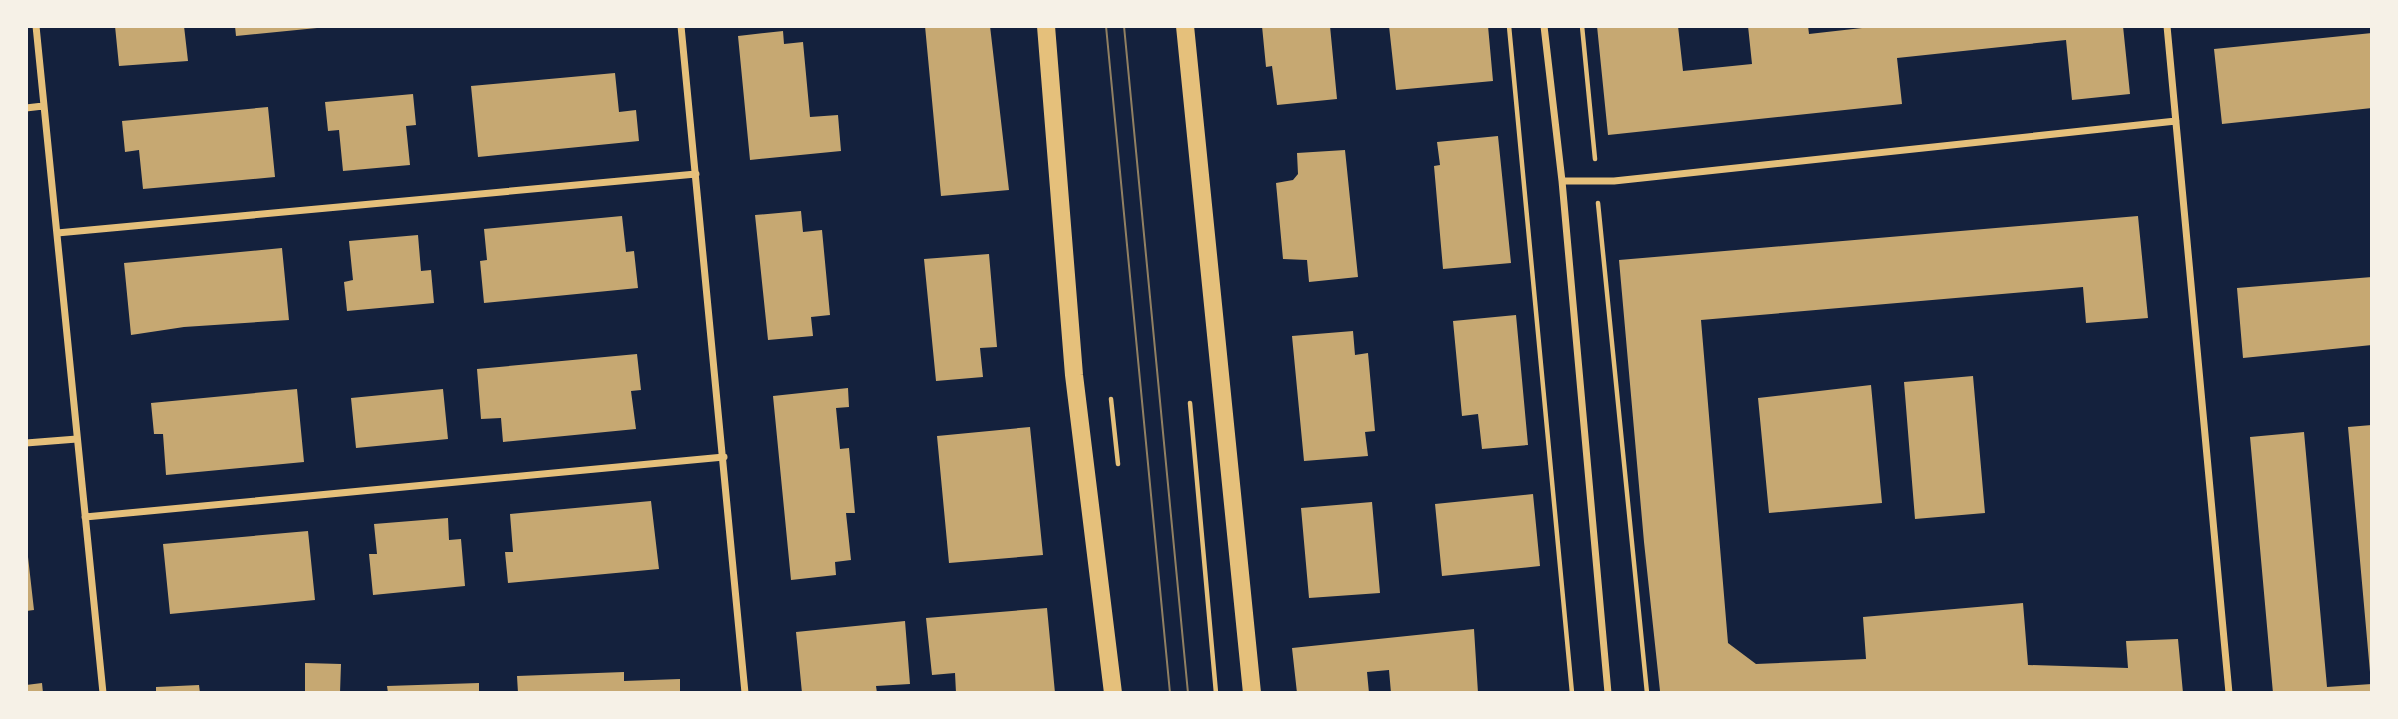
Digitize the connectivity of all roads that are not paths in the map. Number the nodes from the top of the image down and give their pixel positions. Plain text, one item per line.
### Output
1 (36, 26) edge
2 (681, 26) edge
3 (1046, 26) edge
4 (1185, 26) edge
5 (1544, 26) edge
6 (2167, 26) edge
7 (43, 106) junction
8 (26, 107) edge
9 (2176, 121) junction
10 (696, 174) junction
11 (1562, 181) junction
12 (57, 233) junction
13 (77, 439) junction
14 (26, 443) edge
15 (724, 457) junction
16 (85, 517) junction
17 (103, 693) edge
18 (746, 693) edge
19 (1113, 693) edge
20 (1252, 693) edge
21 (1608, 693) edge
22 (2229, 693) edge

1 - 7 street
2 - 10 street
3 - 19 main road
4 - 20 main road
5 - 11 street
6 - 9 street
7 - 8 street
7 - 12 street
9 - 11 street
9 - 22 street
10 - 12 street
10 - 15 street
11 - 21 street
12 - 13 street
13 - 14 street
13 - 16 street
15 - 16 street
15 - 18 street
16 - 17 street

